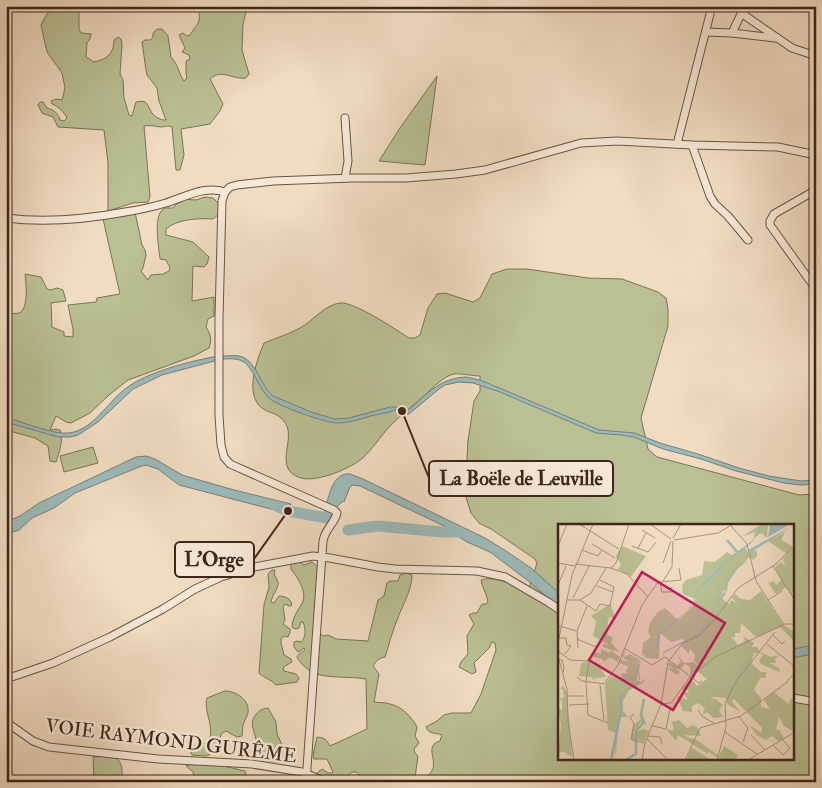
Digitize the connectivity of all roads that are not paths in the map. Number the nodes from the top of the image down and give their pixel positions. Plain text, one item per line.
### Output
1 (712, 6) edge
2 (742, 9) edge
3 (706, 32) junction
4 (732, 33) junction
5 (778, 38) junction
6 (816, 56) edge
7 (345, 118) dead end
8 (677, 144) junction
9 (692, 145) junction
10 (816, 155) edge
11 (345, 178) junction
12 (816, 190) edge
13 (225, 192) junction
14 (6, 218) edge
15 (748, 240) dead end
16 (816, 284) edge
17 (322, 557) junction
18 (558, 609) edge
19 (6, 679) edge
20 (794, 698) edge
21 (816, 702) edge
22 (6, 722) edge
23 (6, 745) edge
24 (6, 754) edge
25 (307, 778) edge
26 (326, 782) edge

1 - 3 street
2 - 4 street
2 - 5 street
3 - 4 street
3 - 8 street
4 - 5 street
5 - 6 street
7 - 11 street
8 - 9 street
8 - 11 street
9 - 10 street
9 - 15 street
11 - 13 street
12 - 16 street
13 - 14 street
13 - 17 street
17 - 18 street
17 - 19 street
17 - 25 street
20 - 21 street
22 - 25 street, VOIE RAYMOND GURÊME
23 - 24 street
25 - 26 street, VOIE RAYMOND GURÊME

